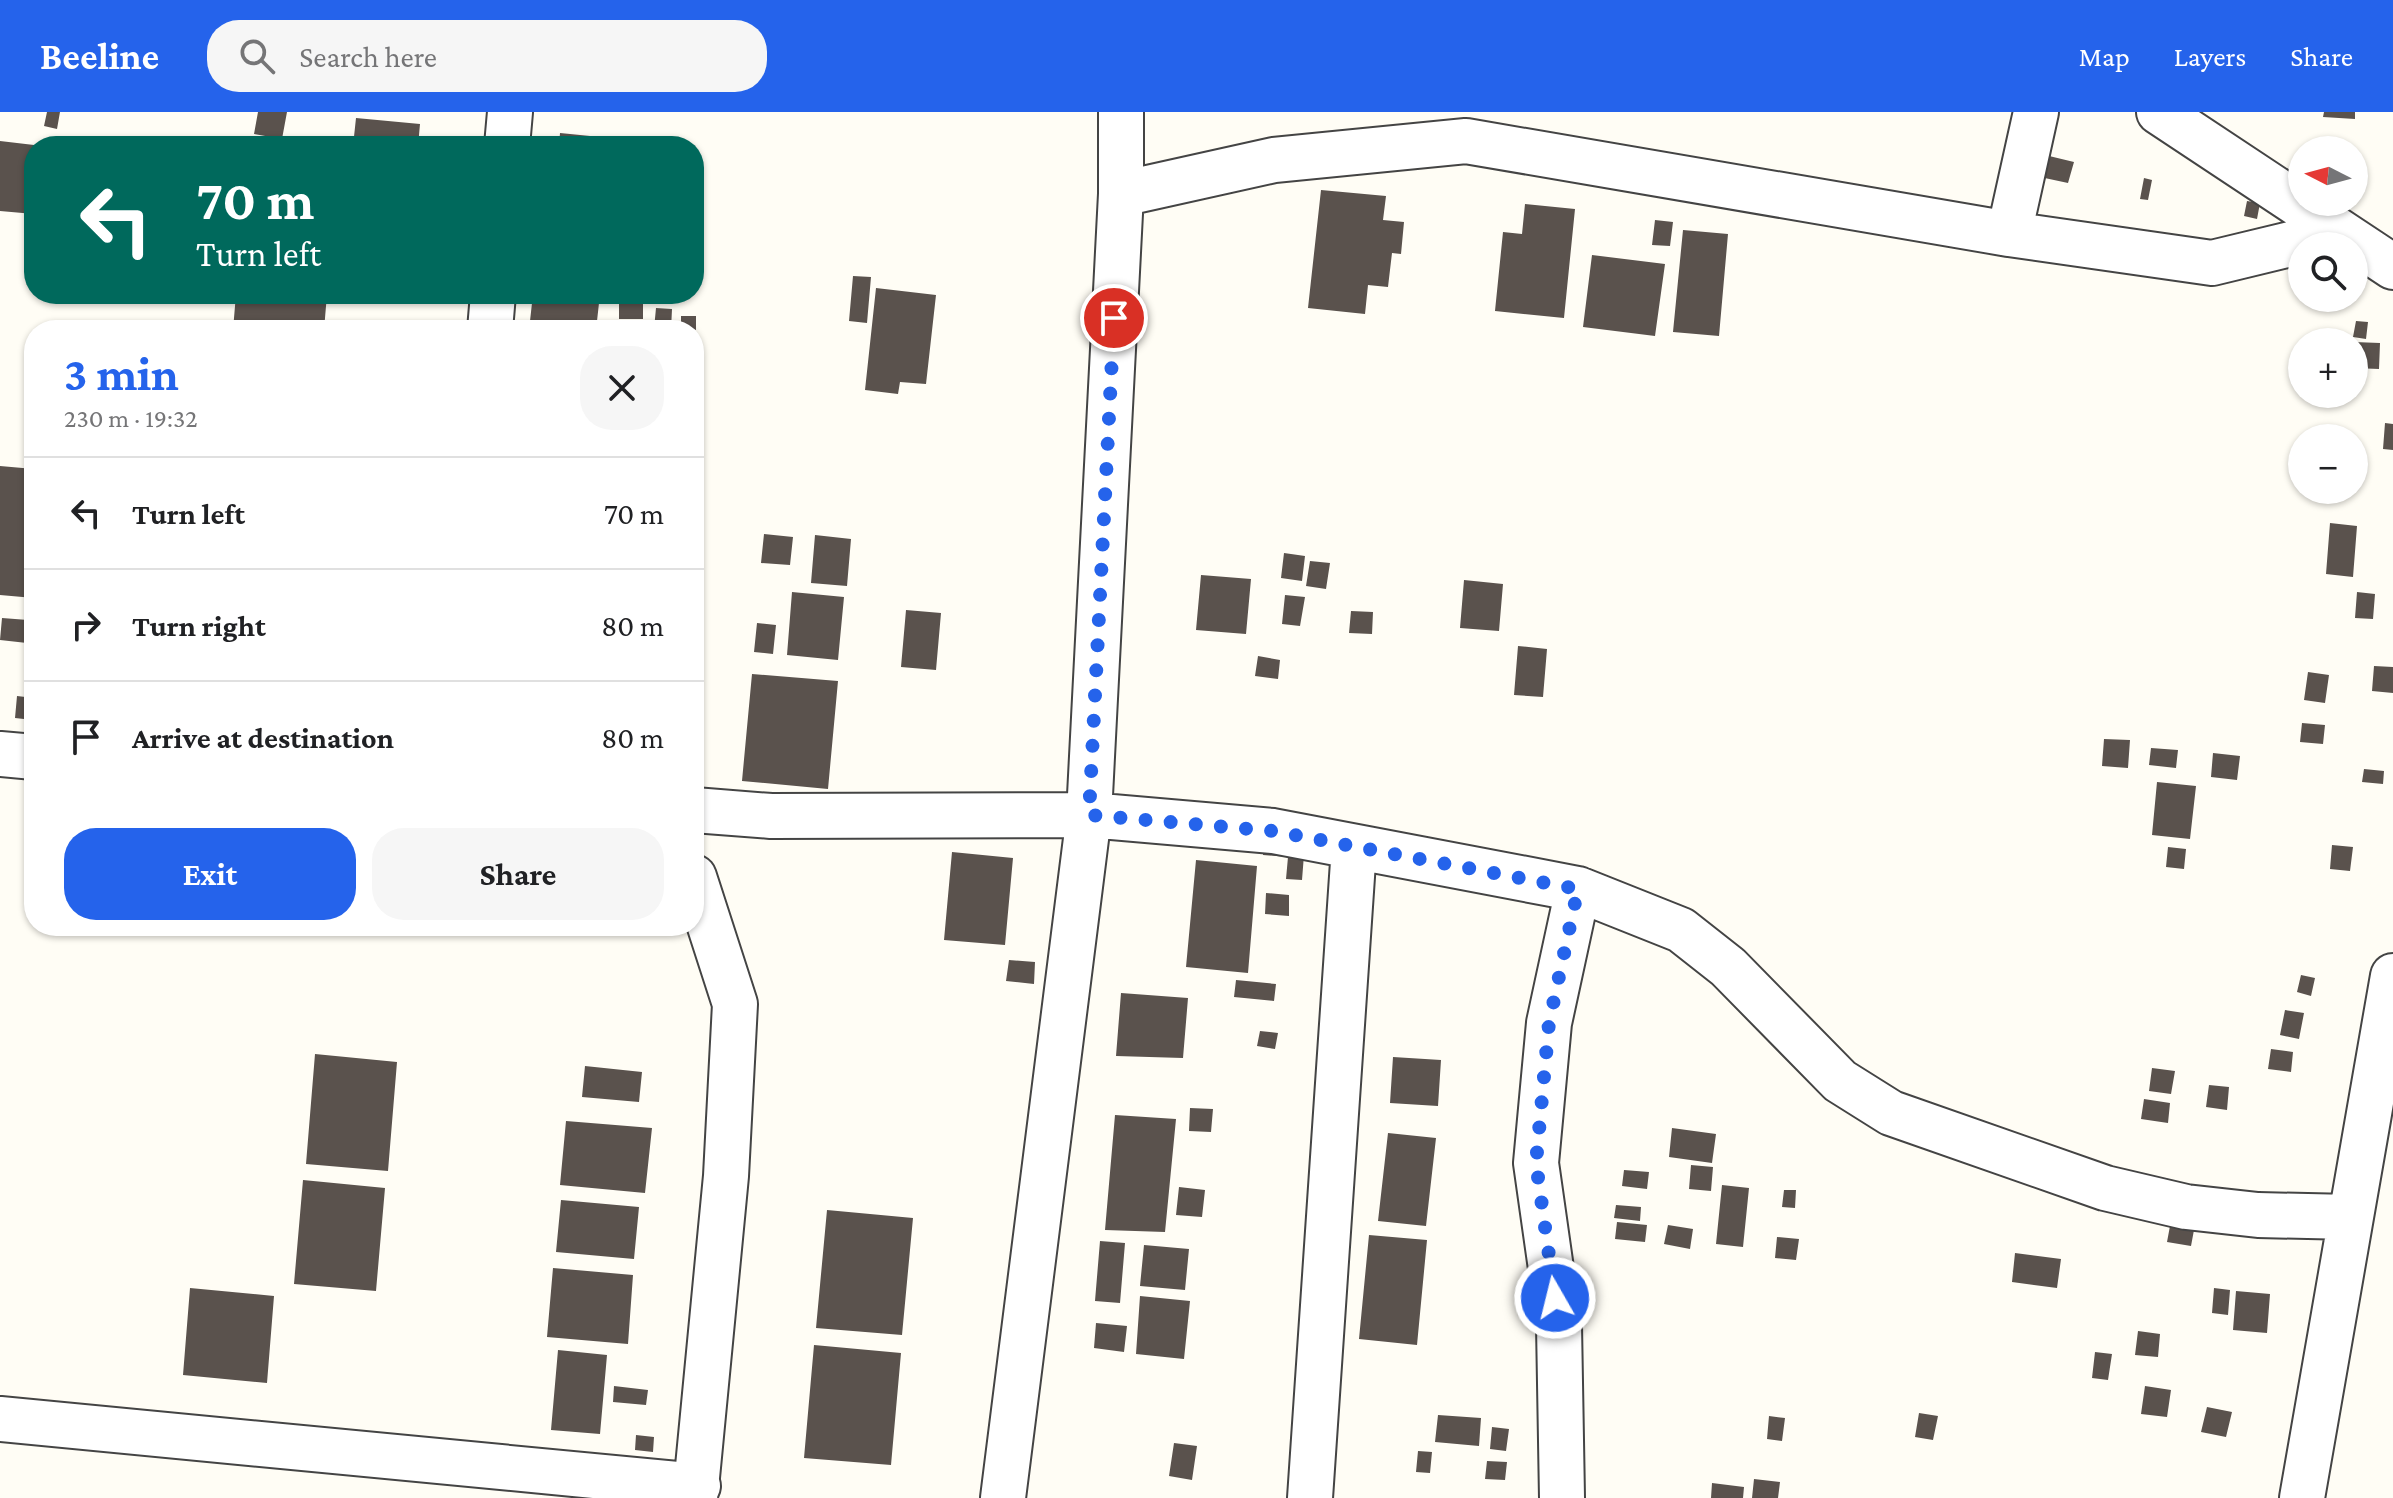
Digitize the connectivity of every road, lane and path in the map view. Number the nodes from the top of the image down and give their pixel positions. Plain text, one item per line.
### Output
1 (510, 112) edge
2 (1121, 112) edge
3 (2036, 112) edge
4 (2159, 112) edge
5 (508, 136) edge
6 (1121, 194) junction
7 (2340, 232) edge
8 (2009, 234) junction
9 (2288, 245) edge
10 (2368, 250) edge
11 (2393, 267) edge
12 (0, 754) edge
13 (24, 756) edge
14 (704, 811) edge
15 (1089, 815) junction
16 (1354, 847) junction
17 (1578, 889) junction
18 (704, 908) edge
19 (2393, 976) edge
20 (2351, 1217) junction
21 (0, 1419) edge
22 (696, 1492) edge
23 (1003, 1498) edge
24 (1310, 1498) edge
25 (1562, 1498) edge
26 (2302, 1498) edge

1 - 5 street
2 - 6 street
3 - 8 street
4 - 7 street
6 - 8 street
6 - 15 street
8 - 9 street
10 - 11 street
12 - 13 street
14 - 15 street
15 - 16 street
15 - 23 street
16 - 17 street
16 - 24 street
17 - 20 street
17 - 25 street
18 - 22 street
19 - 20 street
20 - 26 street
21 - 22 street

